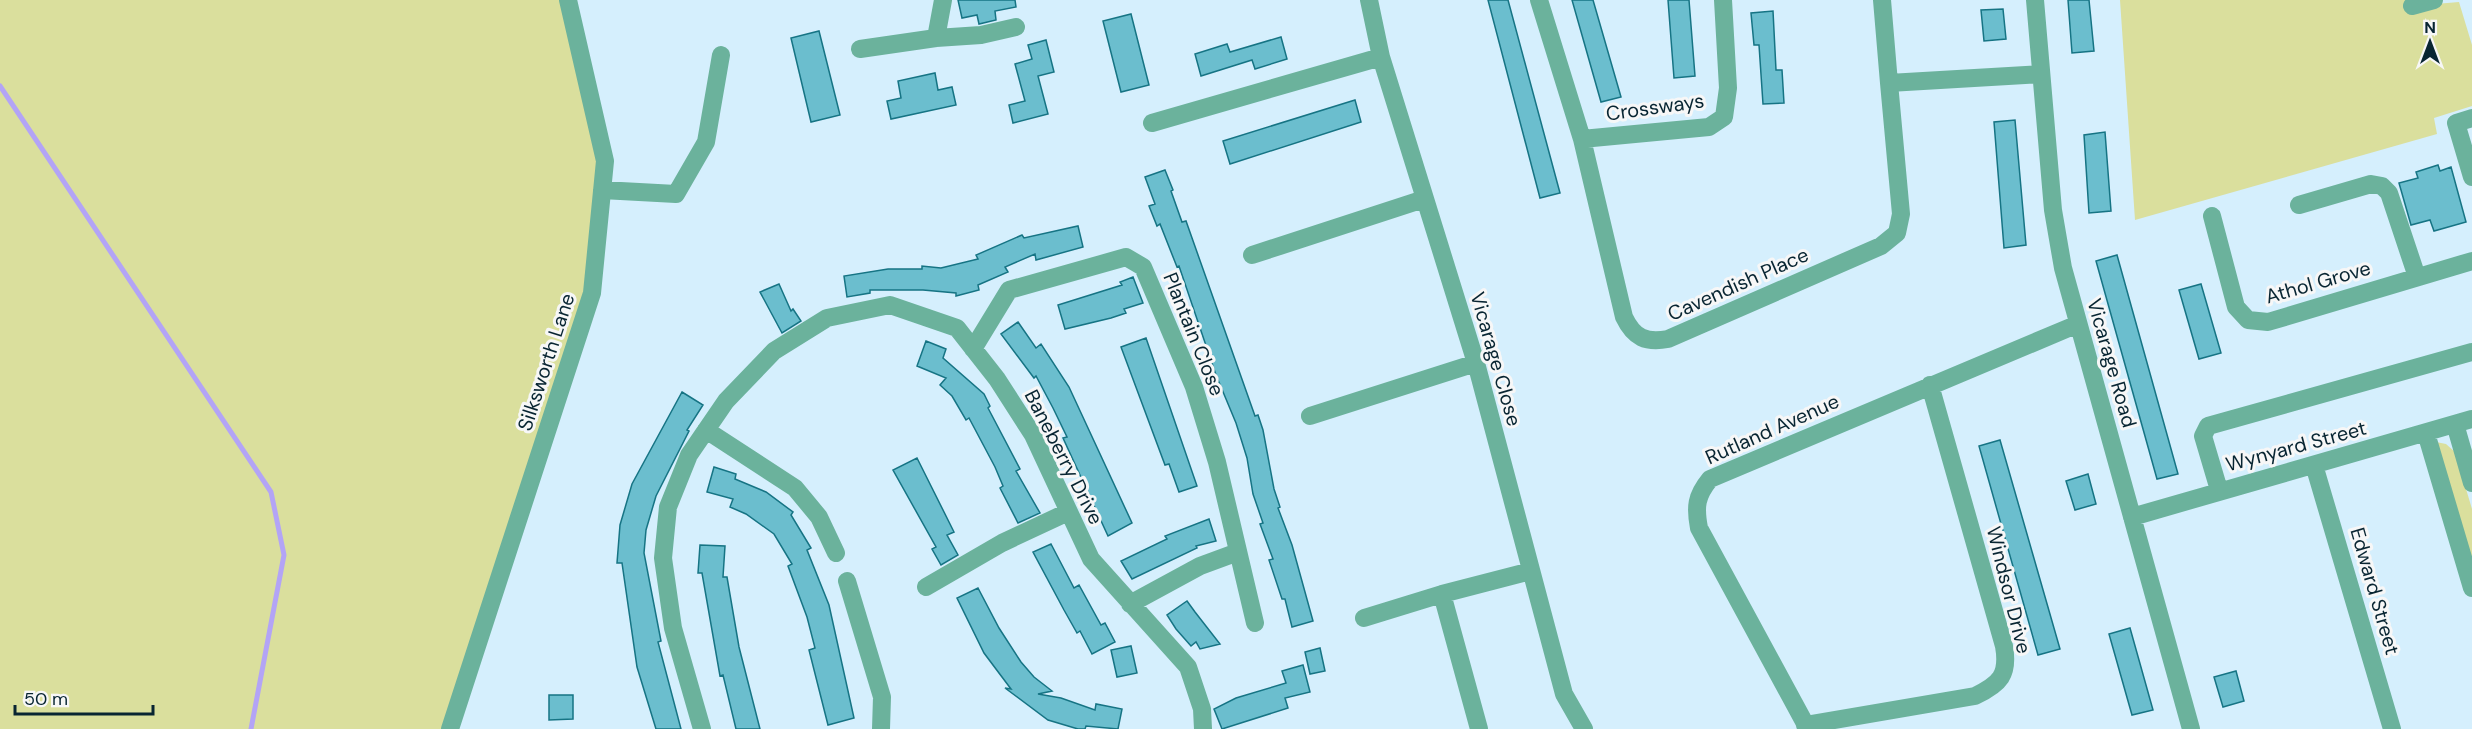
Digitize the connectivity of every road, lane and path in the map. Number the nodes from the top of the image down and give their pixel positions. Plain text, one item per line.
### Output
1 (568, 0) edge
2 (943, 0) edge
3 (1369, 0) edge
4 (1539, 0) edge
5 (1723, 0) edge
6 (1882, 0) edge
7 (2035, 0) edge
8 (2434, 0) edge
9 (2412, 6) dead end
10 (1016, 27) dead end
11 (936, 38) junction
12 (860, 49) dead end
13 (721, 55) dead end
14 (1381, 57) junction
15 (2041, 74) junction
16 (1889, 83) junction
17 (2464, 120) edge
18 (1152, 123) dead end
19 (1582, 140) junction
20 (2472, 177) edge
21 (602, 190) junction
22 (1424, 199) junction
23 (2299, 205) dead end
24 (2212, 216) dead end
25 (1252, 255) dead end
26 (2472, 261) edge
27 (2417, 277) junction
28 (2078, 324) junction
29 (973, 349) junction
30 (2472, 352) edge
31 (1476, 363) junction
32 (1930, 385) junction
33 (1310, 416) dead end
34 (2464, 422) edge
35 (706, 430) junction
36 (2426, 433) junction
37 (2314, 465) junction
38 (2472, 483) edge
39 (2219, 490) junction
40 (1068, 512) junction
41 (2132, 517) junction
42 (1238, 552) junction
43 (836, 553) dead end
44 (1531, 571) junction
45 (847, 581) dead end
46 (926, 587) dead end
47 (2472, 588) edge
48 (1442, 594) junction
49 (1130, 604) junction
50 (1364, 618) dead end
51 (1255, 623) dead end
52 (1807, 727) edge
53 (450, 729) edge
54 (702, 729) edge
55 (881, 729) edge
56 (1203, 729) edge
57 (1479, 729) edge
58 (1584, 729) edge
59 (2191, 729) edge
60 (2392, 729) edge

1 - 21 street, Silksworth Lane
2 - 11 street
3 - 14 street, Vicarage Close
4 - 19 street, Cavendish Place
5 - 19 street, Crossways
6 - 16 street, Cavendish Place
7 - 15 street, Vicarage Road
8 - 9 street
10 - 11 street
11 - 12 street
13 - 21 street
14 - 18 street
14 - 22 street, Vicarage Close
15 - 16 street
15 - 28 street, Vicarage Road
16 - 19 street, Cavendish Place
17 - 20 street
21 - 53 street, Silksworth Lane
22 - 25 street
22 - 31 street, Vicarage Close
23 - 27 street
24 - 27 street, Athol Grove
26 - 27 street, Athol Grove
28 - 32 street, Rutland Avenue
28 - 41 street, Vicarage Road
29 - 35 street, Baneberry Drive
29 - 40 street, Baneberry Drive
29 - 42 street, Plantain Close
30 - 39 street
31 - 33 street
31 - 44 street, Vicarage Close
32 - 52 street, Windsor Drive
32 - 52 street, Rutland Avenue
34 - 36 street, Wynyard Street
34 - 38 street
35 - 43 street
35 - 54 street, Baneberry Drive
36 - 37 street, Wynyard Street
36 - 47 street
37 - 39 street, Wynyard Street
37 - 60 street, Edward Street
39 - 41 street, Wynyard Street
40 - 46 street
40 - 49 street, Baneberry Drive
41 - 59 street, Vicarage Road
42 - 49 street
42 - 51 street, Plantain Close
44 - 48 street
44 - 58 street, Vicarage Close
45 - 55 street
48 - 50 street
48 - 57 street
49 - 56 street, Baneberry Drive

